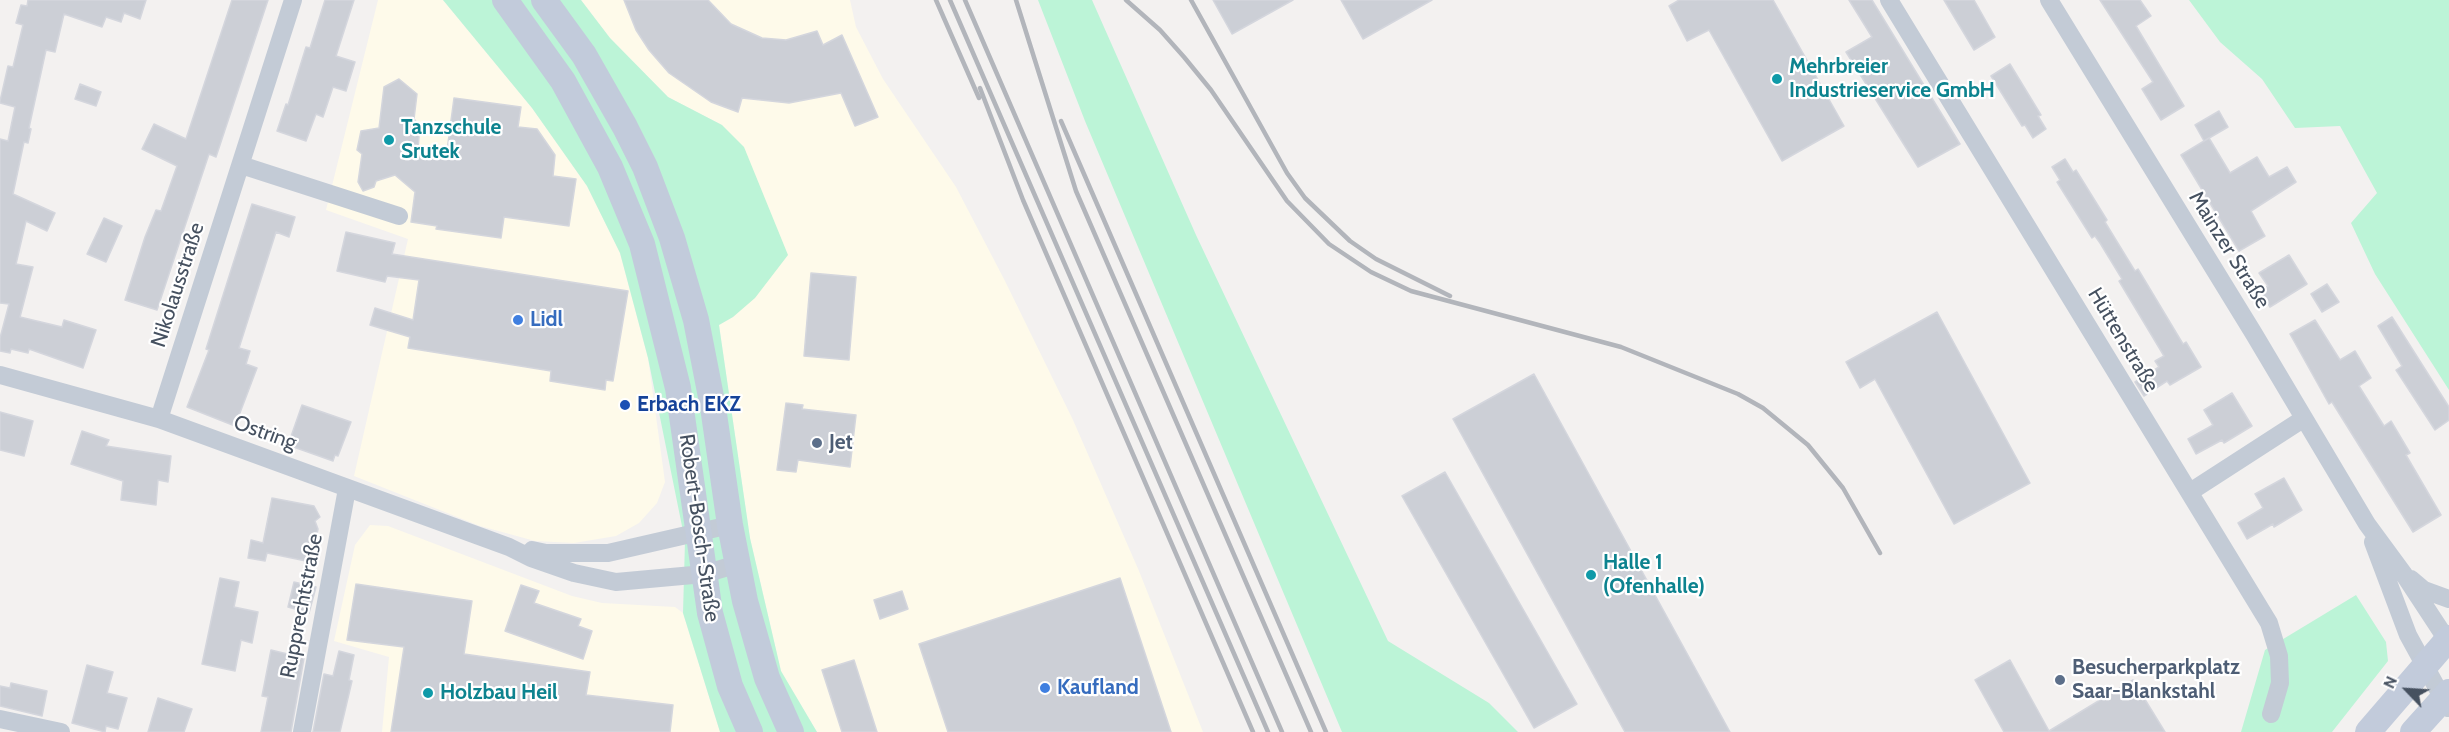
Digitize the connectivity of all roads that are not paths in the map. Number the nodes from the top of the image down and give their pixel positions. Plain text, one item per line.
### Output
1 (293, 0) edge
2 (505, 0) edge
3 (544, 0) edge
4 (1889, 0) edge
5 (2049, 0) edge
6 (241, 165) junction
7 (399, 216) dead end
8 (0, 375) edge
9 (159, 419) junction
10 (2303, 419) junction
11 (347, 489) junction
12 (2190, 492) junction
13 (2367, 524) junction
14 (730, 525) junction
15 (699, 533) junction
16 (509, 547) junction
17 (738, 564) junction
18 (2403, 573) junction
19 (704, 574) junction
20 (2449, 599) edge
21 (2448, 640) edge
22 (2424, 665) junction
23 (2447, 700) edge
24 (2271, 714) dead end
25 (0, 718) edge
26 (61, 732) edge
27 (302, 732) edge
28 (750, 732) edge
29 (791, 732) edge
30 (2368, 732) edge
31 (2413, 732) edge

1 - 6 street, Nikolausstraße
2 - 15 main road, Robert-Bosch-Straße
3 - 14 main road, Robert-Bosch-Straße
4 - 12 street, Hüttenstraße
5 - 10 street, Mainzer Straße
6 - 7 street
6 - 9 street, Nikolausstraße
8 - 9 street, Ostring
9 - 11 street, Ostring
10 - 12 street
10 - 13 street, Mainzer Straße
11 - 16 street, Ostring
11 - 27 street, Rupprechtstraße
12 - 24 street, Hüttenstraße
13 - 18 street, Mainzer Straße
13 - 22 street, Mainzer Straße
14 - 15 street, Ostring
14 - 17 main road, Robert-Bosch-Straße
15 - 16 street, Ostring
15 - 19 main road, Robert-Bosch-Straße
16 - 19 street, Ostring
17 - 19 street, Ostring
17 - 29 main road, Robert-Bosch-Straße
18 - 20 street, Mainzer Straße
18 - 21 street, Mainzer Straße
19 - 28 main road, Robert-Bosch-Straße
21 - 22 main road
22 - 23 street, Mainzer Straße
22 - 30 main road
23 - 31 main road
25 - 26 street

